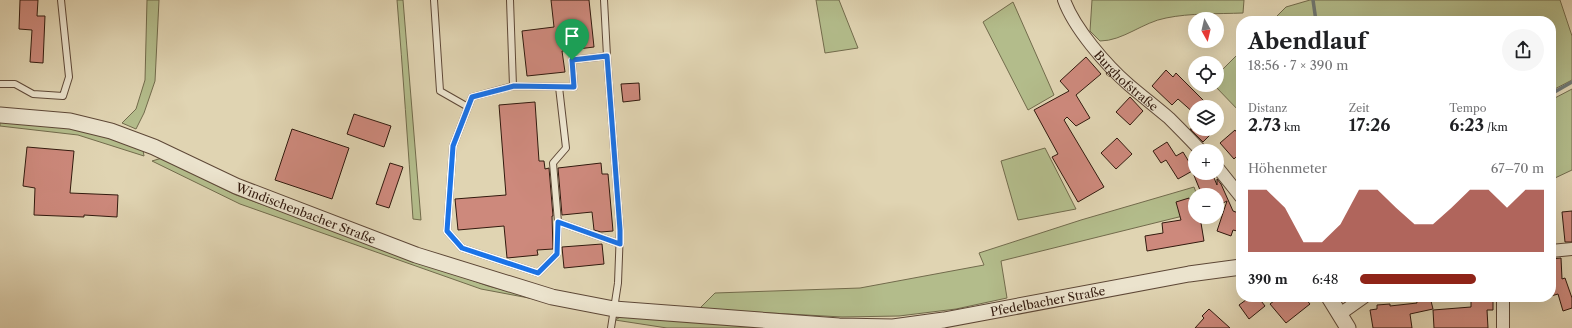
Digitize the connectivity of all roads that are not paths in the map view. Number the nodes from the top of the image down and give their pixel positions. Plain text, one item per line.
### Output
1 (61, 0) edge
2 (434, 0) edge
3 (510, 0) edge
4 (604, 0) edge
5 (1064, 0) edge
6 (607, 56) junction
7 (0, 84) edge
8 (514, 86) junction
9 (559, 87) junction
10 (468, 107) junction
11 (0, 115) edge
12 (1195, 144) edge
13 (1224, 176) edge
14 (1236, 191) edge
15 (558, 222) junction
16 (620, 244) junction
17 (1572, 249) edge
18 (1556, 251) edge
19 (1236, 269) edge
20 (1332, 302) edge
21 (1357, 302) edge
22 (1503, 302) edge
23 (614, 309) junction
24 (1340, 314) junction
25 (839, 327) edge
26 (611, 328) edge
27 (1348, 328) edge
28 (1502, 328) edge

1 - 7 lane
2 - 10 lane
3 - 8 lane
4 - 6 lane
5 - 12 street, Burghofstraße
6 - 9 lane
6 - 16 lane
8 - 9 lane
8 - 10 lane
9 - 15 lane
10 - 15 lane
11 - 23 street, Windischenbacher Straße
13 - 14 street
15 - 16 lane
16 - 23 lane
17 - 18 street
19 - 25 street, Pfedelbacher Straße
20 - 24 street
21 - 24 street
22 - 28 street
23 - 25 street, Pfedelbacher Straße
23 - 26 lane
24 - 27 street

